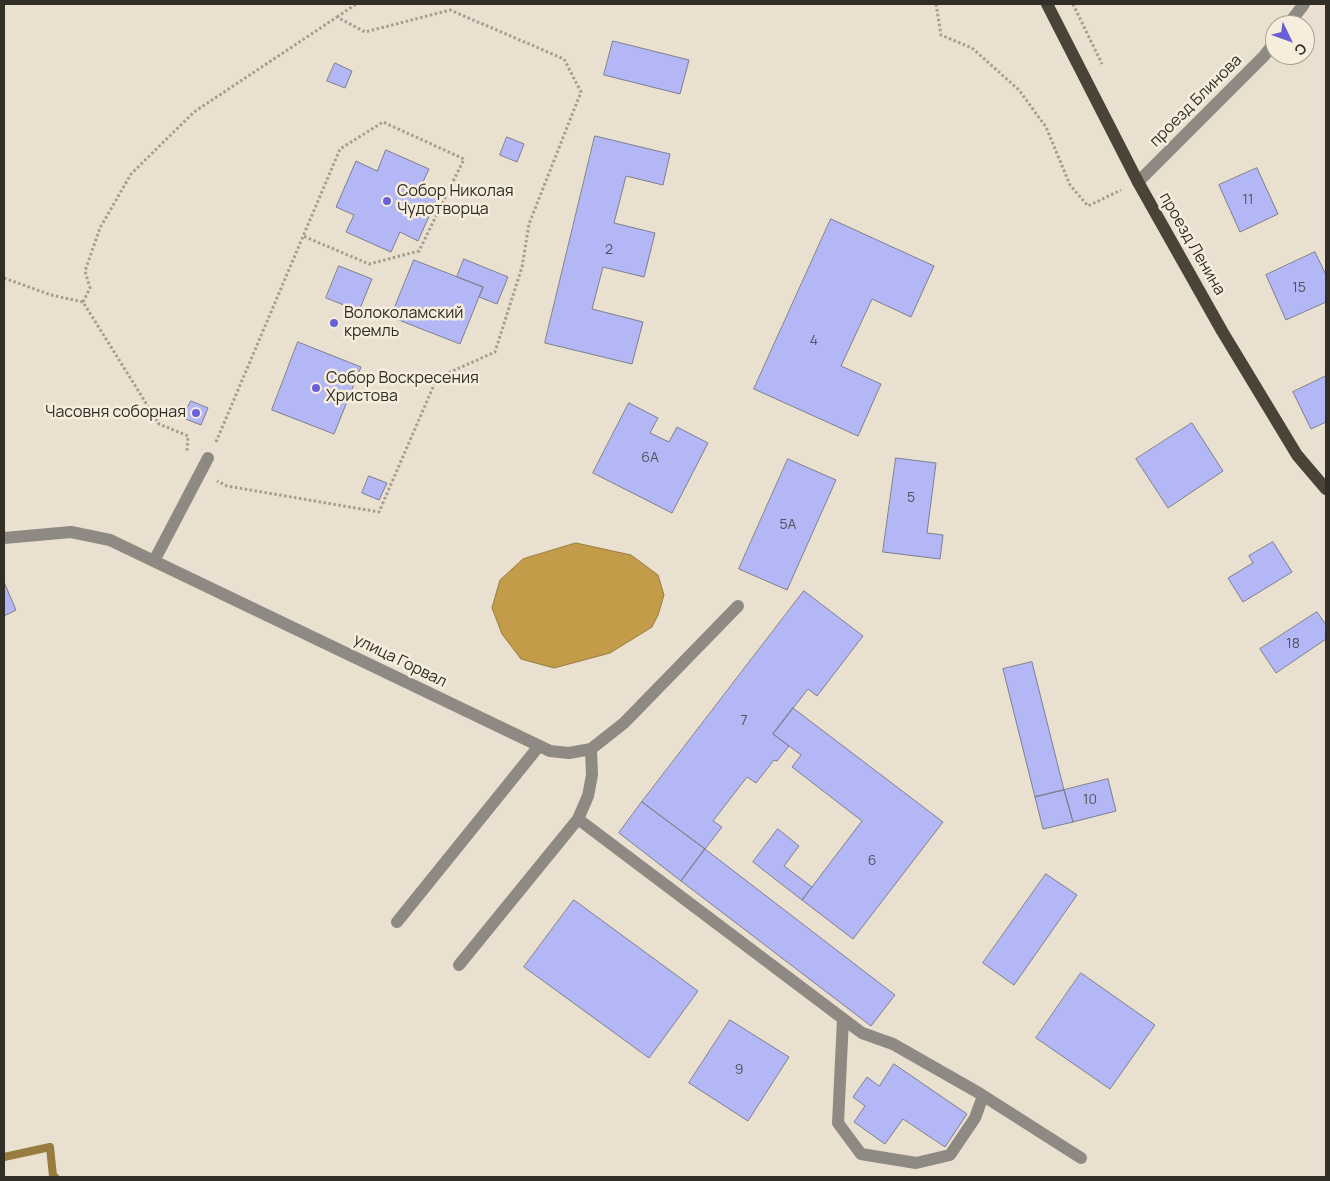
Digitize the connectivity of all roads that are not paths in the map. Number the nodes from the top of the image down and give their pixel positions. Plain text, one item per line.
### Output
1 (1047, 4) edge
2 (1304, 4) edge
3 (1296, 15) edge
4 (1265, 55) edge
5 (1138, 182) junction
6 (208, 458) road end
7 (1326, 489) edge
8 (4, 538) edge
9 (154, 561) junction
10 (738, 606) dead end
11 (539, 746) junction
12 (592, 749) junction
13 (578, 819) junction
14 (397, 922) dead end
15 (459, 965) dead end
16 (843, 1019) junction
17 (983, 1096) junction
18 (1081, 1158) dead end

1 - 5 main road, проезд Ленина
2 - 3 street
4 - 5 street, проезд Блинова
5 - 7 main road, проезд Ленина
6 - 9 street
8 - 9 street, улица Горвал
9 - 11 street, улица Горвал
10 - 12 street
11 - 12 street, улица Горвал
11 - 14 street
12 - 13 street
13 - 15 street
13 - 16 street
16 - 17 street
16 - 17 street
17 - 18 street

